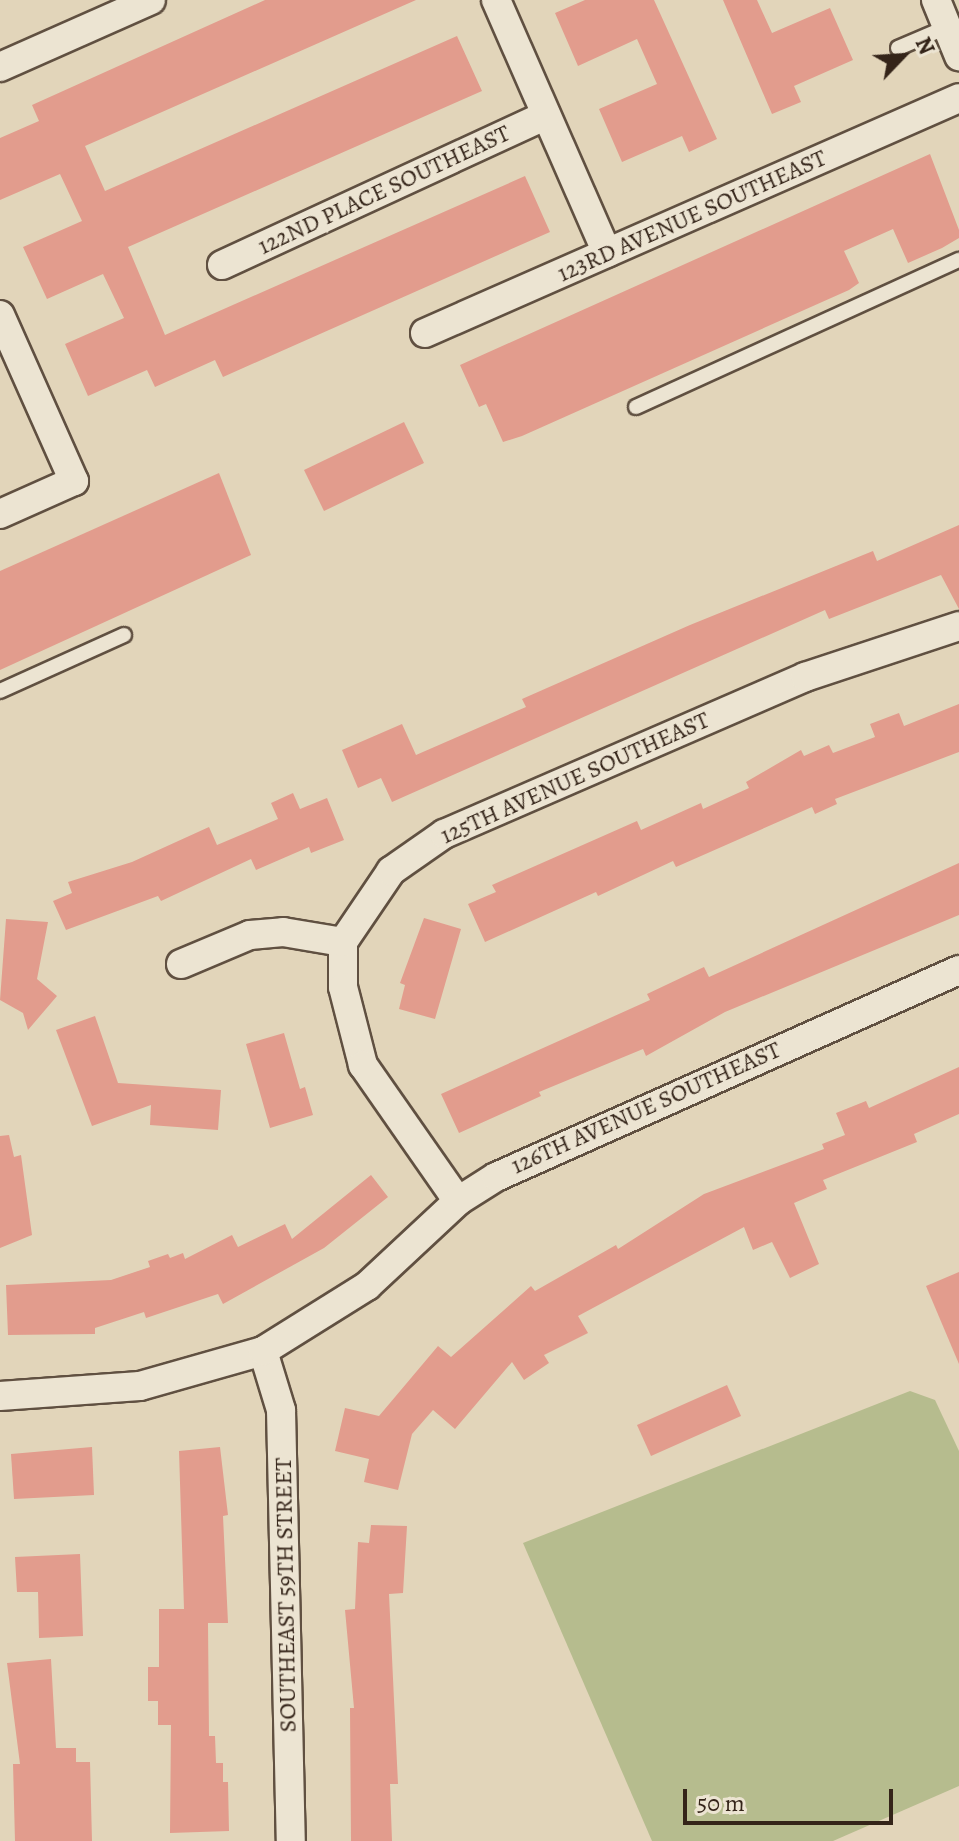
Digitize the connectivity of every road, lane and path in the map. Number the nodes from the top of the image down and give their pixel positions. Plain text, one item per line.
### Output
1 (151, 0) edge
2 (496, 0) edge
3 (936, 0) edge
4 (947, 27) junction
5 (898, 48) dead end
6 (959, 56) edge
7 (0, 67) edge
8 (959, 98) edge
9 (546, 115) junction
10 (607, 253) junction
11 (959, 260) edge
12 (222, 265) dead end
13 (0, 315) edge
14 (425, 333) dead end
15 (636, 407) dead end
16 (0, 514) edge
17 (959, 626) edge
18 (124, 635) dead end
19 (0, 691) edge
20 (343, 942) junction
21 (181, 964) dead end
22 (959, 970) edge
23 (458, 1201) junction
24 (263, 1351) junction
25 (0, 1396) edge
26 (291, 1841) edge

1 - 7 street
2 - 9 street
3 - 4 street
4 - 5 lane
4 - 6 street
8 - 10 street, 123RD AVENUE SOUTHEAST
9 - 10 street
9 - 12 street, 122ND PLACE SOUTHEAST
10 - 14 street, 123RD AVENUE SOUTHEAST
11 - 15 lane
13 - 16 street
17 - 20 street, 125TH AVENUE SOUTHEAST
18 - 19 lane
20 - 21 street
20 - 23 street
22 - 23 street, 126TH AVENUE SOUTHEAST
23 - 24 street, 126TH AVENUE SOUTHEAST
24 - 25 street, 126TH AVENUE SOUTHEAST
24 - 26 street, SOUTHEAST 59TH STREET

